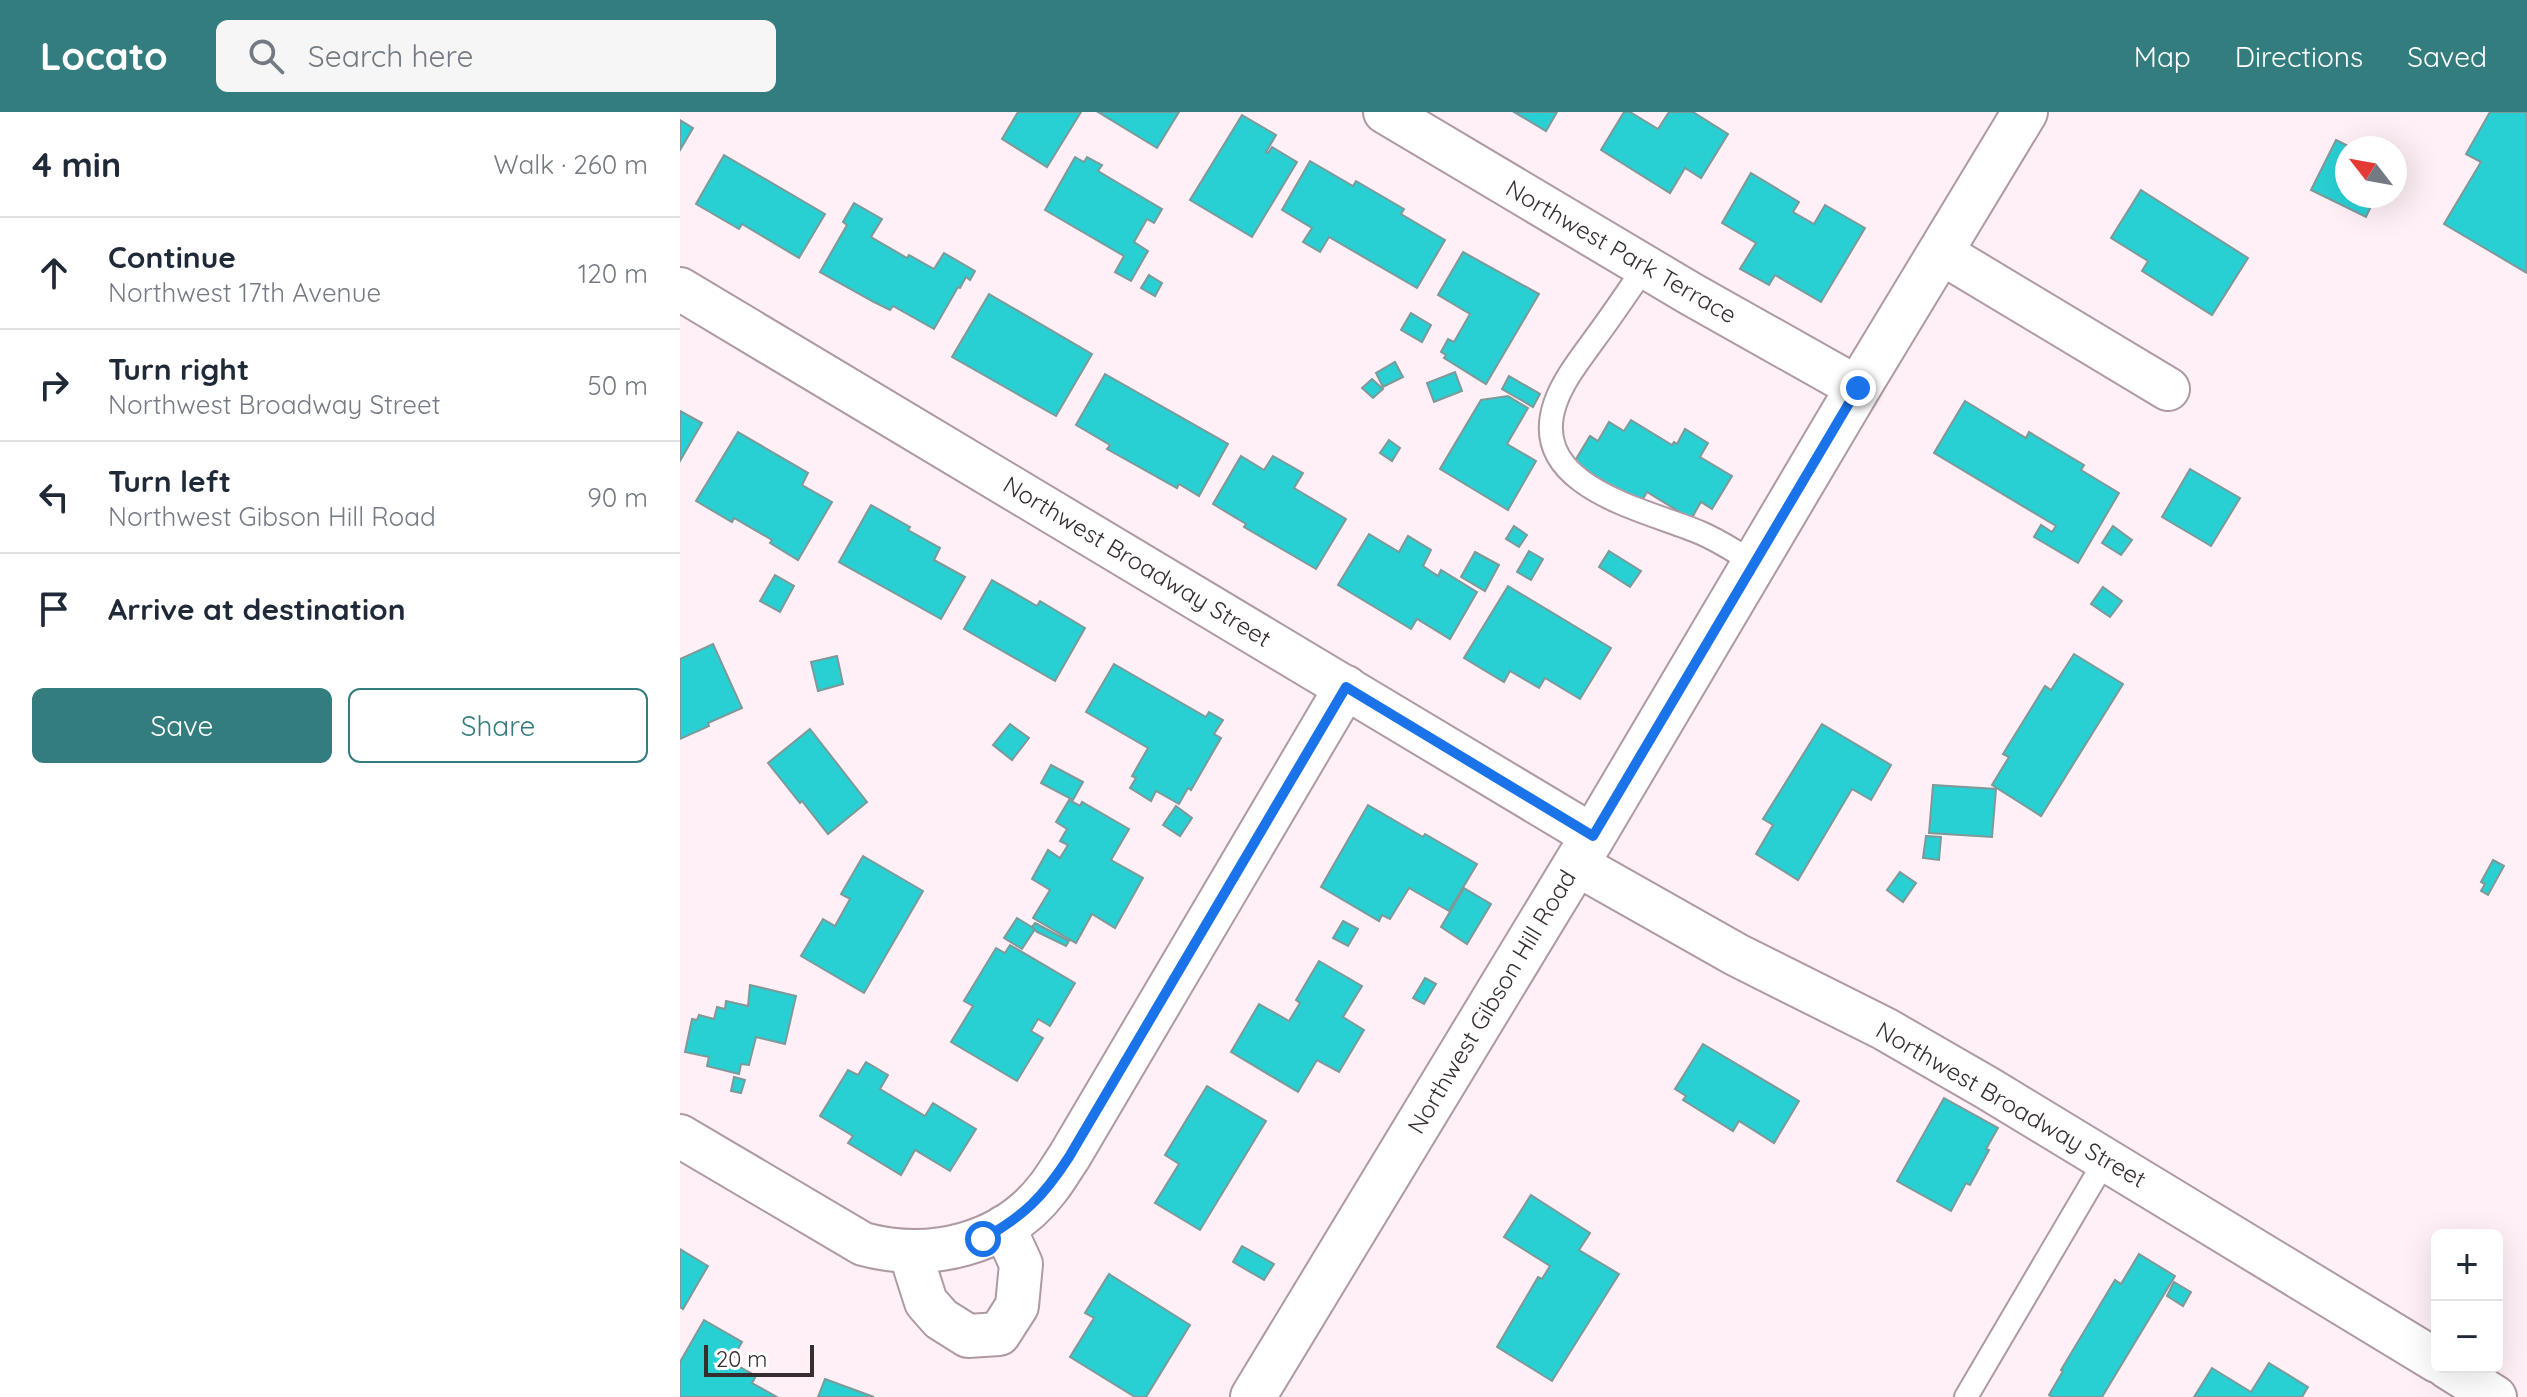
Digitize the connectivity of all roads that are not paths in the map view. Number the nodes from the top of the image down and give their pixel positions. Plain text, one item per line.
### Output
1 (1385, 112) edge
2 (2025, 112) edge
3 (1940, 252) junction
4 (1645, 267) junction
5 (680, 289) edge
6 (1858, 388) junction
7 (2168, 389) dead end
8 (1755, 563) junction
9 (1346, 687) junction
10 (1584, 850) junction
11 (680, 1136) edge
12 (2106, 1159) junction
13 (1004, 1227) junction
14 (910, 1252) junction
15 (2431, 1357) edge
16 (2457, 1373) edge
17 (1253, 1397) edge
18 (1966, 1397) edge
19 (2495, 1397) edge

1 - 4 street, Northwest Park Terrace
2 - 3 main road, Northwest Gibson Hill Road
3 - 6 main road, Northwest Gibson Hill Road
3 - 7 street
4 - 6 street, Northwest Park Terrace
4 - 8 lane
5 - 9 street, Northwest Broadway Street
6 - 8 main road, Northwest Gibson Hill Road
8 - 10 main road, Northwest Gibson Hill Road
9 - 10 street, Northwest Broadway Street
9 - 13 street
10 - 12 street, Northwest Broadway Street
10 - 17 main road, Northwest Gibson Hill Road
11 - 14 street
12 - 15 street, Northwest Broadway Street
12 - 18 lane
13 - 14 street
13 - 14 street
16 - 19 street

